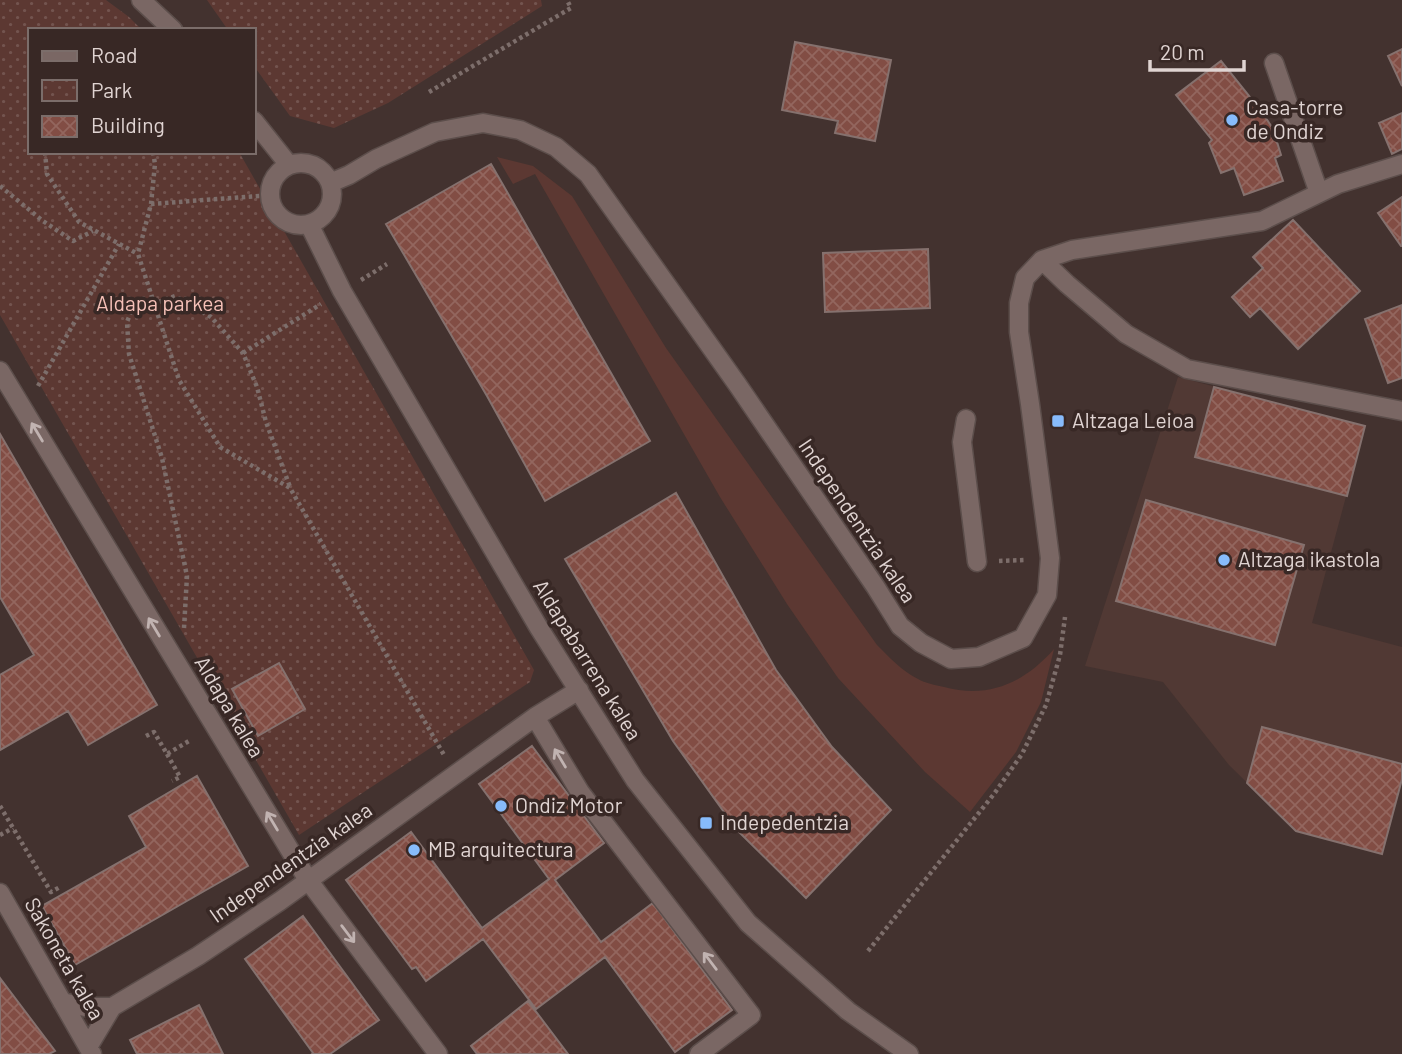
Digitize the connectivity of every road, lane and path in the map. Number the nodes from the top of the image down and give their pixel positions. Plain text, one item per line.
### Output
1 (141, 0) edge
2 (567, 0) edge
3 (171, 28) edge
4 (1275, 63) dead end
5 (429, 92) dead end
6 (256, 124) edge
7 (45, 154) edge
8 (153, 154) edge
9 (1402, 164) edge
10 (289, 165) junction
11 (330, 183) junction
12 (0, 186) edge
13 (1320, 193) junction
14 (271, 195) junction
15 (151, 204) junction
16 (309, 224) junction
17 (94, 230) junction
18 (118, 244) junction
19 (138, 254) junction
20 (1042, 260) junction
21 (387, 264) dead end
22 (342, 291) junction
23 (153, 304) junction
24 (243, 353) junction
25 (0, 371) edge
26 (34, 393) dead end
27 (1402, 411) edge
28 (966, 419) dead end
29 (290, 488) junction
30 (977, 562) dead end
31 (184, 629) dead end
32 (1060, 656) dead end
33 (579, 690) junction
34 (535, 717) junction
35 (146, 736) dead end
36 (189, 741) dead end
37 (167, 754) junction
38 (455, 774) junction
39 (172, 781) dead end
40 (0, 806) edge
41 (13, 828) junction
42 (0, 835) edge
43 (308, 880) junction
44 (60, 887) dead end
45 (0, 893) edge
46 (868, 951) dead end
47 (62, 1002) junction
48 (112, 1007) junction
49 (90, 1051) edge
50 (438, 1054) edge
51 (699, 1054) edge
52 (909, 1054) edge

1 - 3 street
2 - 5 path
4 - 13 street
6 - 10 street
7 - 17 path
8 - 15 path
9 - 13 street
10 - 11 street
10 - 14 street
11 - 16 street
11 - 20 street, Independentzia kalea
12 - 17 path
13 - 20 street
14 - 15 path
14 - 16 street
15 - 19 path
16 - 22 street, Aldapabarrena kalea
17 - 18 path
18 - 19 path
18 - 26 path
19 - 23 path
20 - 27 street
21 - 22 path
22 - 24 path
22 - 33 street, Aldapabarrena kalea
23 - 24 path
23 - 29 path
23 - 31 path
24 - 29 path
43 -> 25 street, Aldapa kalea
28 - 30 street
29 - 38 path
32 - 46 path
33 - 34 street, Independentzia kalea
33 - 52 street, Aldapabarrena kalea
34 - 38 street, Independentzia kalea
51 -> 34 street
35 - 37 path
36 - 37 path
37 - 39 path
38 - 43 street, Independentzia kalea
40 - 41 path
41 - 42 path
41 - 44 path
43 - 48 street, Independentzia kalea
43 -> 50 street, Aldapa kalea
45 - 47 street, Sakoneta kalea
47 - 48 street
47 - 49 street, Sakoneta kalea
48 - 49 street, Independentzia kalea

